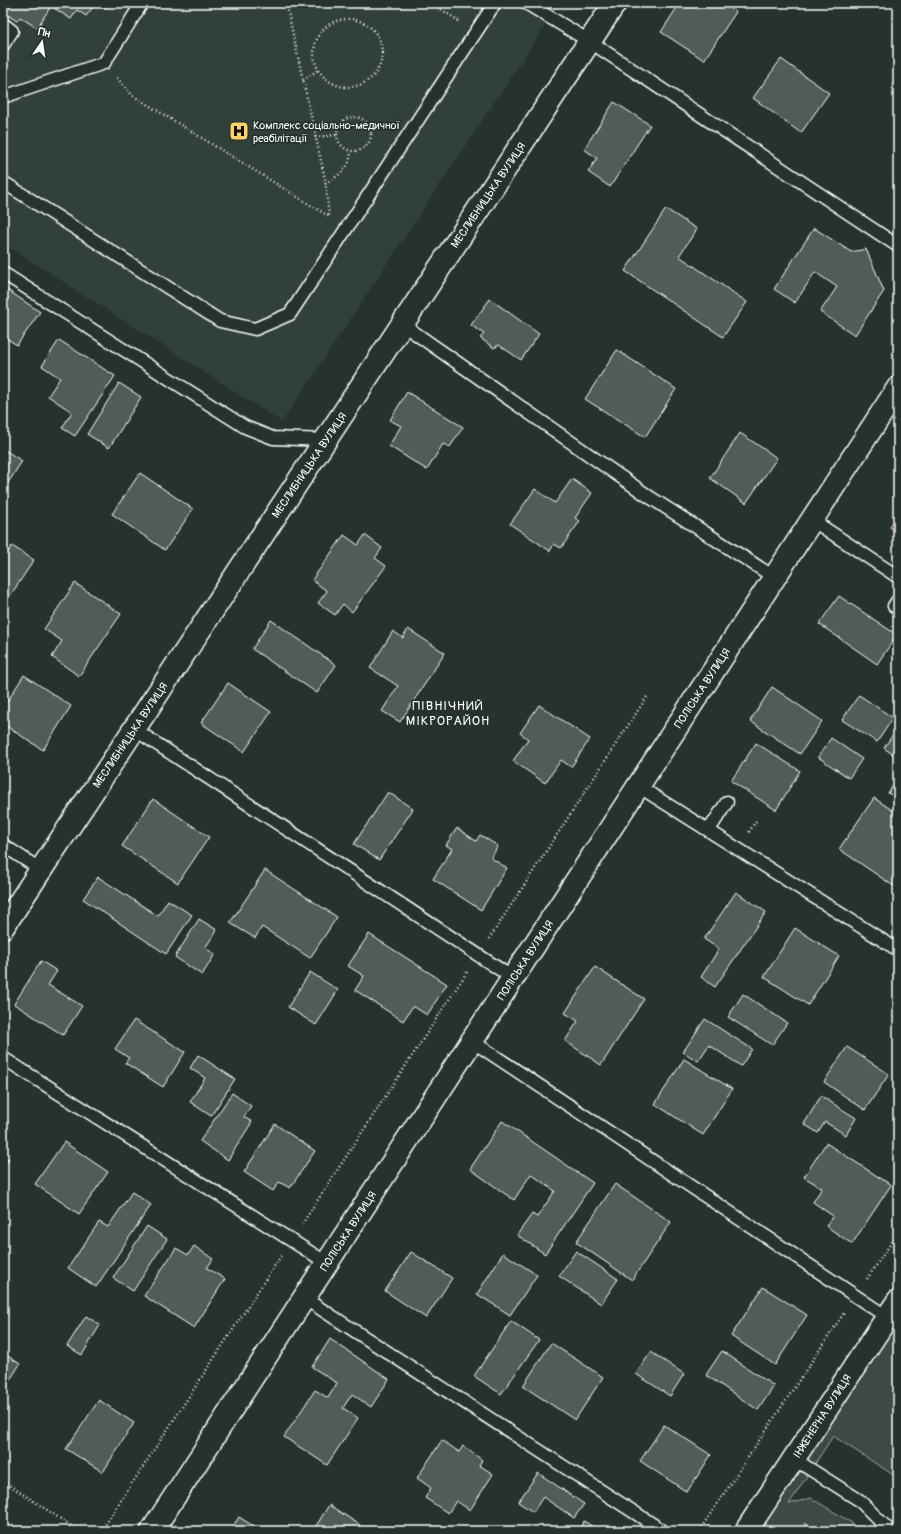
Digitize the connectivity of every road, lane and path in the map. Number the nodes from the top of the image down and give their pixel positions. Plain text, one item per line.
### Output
1 (142, 3) edge
2 (225, 3) edge
3 (279, 3) edge
4 (286, 3) edge
5 (431, 3) edge
6 (495, 3) edge
7 (526, 3) edge
8 (615, 3) edge
9 (3, 24) edge
10 (476, 32) junction
11 (590, 41) junction
12 (3, 46) edge
13 (104, 63) junction
14 (318, 70) junction
15 (303, 80) junction
16 (3, 97) edge
17 (338, 135) junction
18 (315, 137) junction
19 (351, 151) junction
20 (3, 182) edge
21 (325, 184) junction
22 (329, 217) junction
23 (347, 228) junction
24 (898, 246) edge
25 (3, 273) edge
26 (402, 324) junction
27 (898, 388) edge
28 (326, 440) junction
29 (812, 520) junction
30 (774, 577) junction
31 (898, 577) edge
32 (648, 695) dead end
33 (134, 729) junction
34 (638, 786) junction
35 (727, 802) dead end
36 (709, 830) junction
37 (3, 845) edge
38 (41, 870) junction
39 (3, 927) edge
40 (898, 950) edge
41 (478, 956) junction
42 (512, 978) junction
43 (472, 1041) junction
44 (3, 1058) edge
45 (898, 1233) edge
46 (291, 1240) junction
47 (327, 1263) junction
48 (855, 1296) junction
49 (304, 1298) junction
50 (893, 1309) edge
51 (794, 1459) junction
52 (3, 1481) edge
53 (79, 1531) edge
54 (101, 1531) edge
55 (152, 1531) edge
56 (663, 1531) edge
57 (699, 1531) edge
58 (746, 1531) edge
59 (888, 1531) edge

1 - 13 lane
2 - 3 path
4 - 15 path
5 - 10 path
6 - 10 lane
7 - 11 lane
8 - 11 street, МЕСЛИБНИЦЬКА ВУЛИЦЯ
9 - 12 lane
10 - 23 lane
11 - 24 lane
11 - 26 street, МЕСЛИБНИЦЬКА ВУЛИЦЯ
13 - 16 lane
13 - 22 path
14 - 14 path
14 - 15 path
15 - 18 path
17 - 18 path
17 - 19 path
17 - 19 path
18 - 21 path
19 - 21 path
20 - 23 lane
21 - 22 path
22 - 23 path
25 - 28 lane
26 - 28 street, МЕСЛИБНИЦЬКА ВУЛИЦЯ
26 - 30 lane
27 - 29 street, ПОЛІСЬКА ВУЛИЦЯ
28 - 33 street, МЕСЛИБНИЦЬКА ВУЛИЦЯ
29 - 30 street, ПОЛІСЬКА ВУЛИЦЯ
29 - 31 lane
30 - 34 street, ПОЛІСЬКА ВУЛИЦЯ
32 - 41 path
33 - 38 street, МЕСЛИБНИЦЬКА ВУЛИЦЯ
33 - 41 lane
34 - 36 lane
34 - 42 street, ПОЛІСЬКА ВУЛИЦЯ
35 - 36 lane
36 - 40 lane
37 - 38 lane
38 - 39 street, МЕСЛИБНИЦЬКА ВУЛИЦЯ
41 - 42 lane
41 - 46 path
42 - 43 street, ПОЛІСЬКА ВУЛИЦЯ
43 - 47 street, ПОЛІСЬКА ВУЛИЦЯ
43 - 48 lane
44 - 46 lane
45 - 48 path
46 - 47 lane
46 - 54 path
47 - 49 street, ПОЛІСЬКА ВУЛИЦЯ
48 - 50 lane
48 - 57 path
49 - 55 street, ПОЛІСЬКА ВУЛИЦЯ
49 - 56 lane
50 - 51 street, ІНЖЕНЕРНА ВУЛИЦЯ
51 - 58 street, ІНЖЕНЕРНА ВУЛИЦЯ
51 - 59 lane
52 - 53 path

